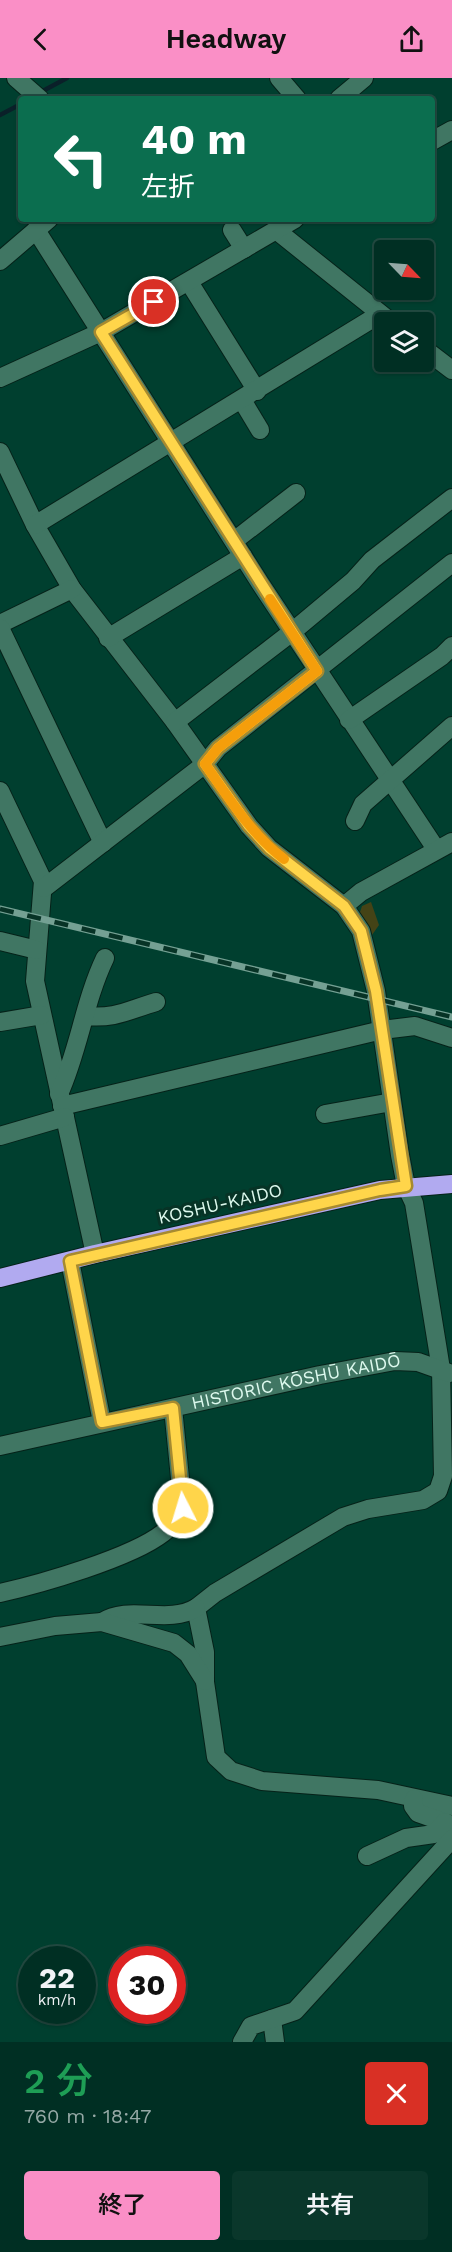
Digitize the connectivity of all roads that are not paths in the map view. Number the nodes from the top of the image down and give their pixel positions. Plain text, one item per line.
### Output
1 (279, 78) edge
2 (364, 78) edge
3 (26, 80) edge
4 (38, 96) edge
5 (294, 96) edge
6 (343, 96) edge
7 (452, 130) edge
8 (435, 139) edge
9 (290, 222) edge
10 (42, 225) edge
11 (232, 230) dead end
12 (276, 230) junction
13 (244, 249) junction
14 (0, 261) edge
15 (189, 282) junction
16 (378, 312) edge
17 (374, 324) edge
18 (101, 332) junction
19 (434, 356) edge
20 (452, 370) edge
21 (0, 378) edge
22 (249, 396) junction
23 (260, 430) dead end
24 (172, 443) junction
25 (0, 452) edge
26 (7, 486) edge
27 (296, 493) dead end
28 (452, 498) edge
29 (35, 525) junction
30 (238, 549) junction
31 (452, 563) edge
32 (72, 589) junction
33 (0, 626) edge
34 (292, 632) junction
35 (108, 638) junction
36 (451, 650) edge
37 (317, 671) junction
38 (349, 720) junction
39 (175, 722) junction
40 (452, 726) edge
41 (205, 764) junction
42 (390, 780) junction
43 (0, 791) edge
44 (355, 820) dead end
45 (103, 843) junction
46 (444, 845) edge
47 (44, 888) junction
48 (344, 906) junction
49 (0, 941) edge
50 (37, 950) junction
51 (105, 958) dead end
52 (156, 1002) dead end
53 (42, 1015) junction
54 (85, 1016) junction
55 (0, 1022) edge
56 (382, 1030) junction
57 (452, 1038) edge
58 (63, 1069) junction
59 (392, 1102) junction
60 (62, 1106) junction
61 (325, 1114) dead end
62 (0, 1136) edge
63 (452, 1184) edge
64 (406, 1186) junction
65 (95, 1254) junction
66 (70, 1261) junction
67 (0, 1278) edge
68 (446, 1372) edge
69 (173, 1408) junction
70 (102, 1422) junction
71 (0, 1446) edge
72 (0, 1593) edge
73 (196, 1608) junction
74 (102, 1622) junction
75 (0, 1637) edge
76 (206, 1682) junction
77 (450, 1823) edge
78 (367, 1856) dead end
79 (272, 2019) junction
80 (242, 2042) edge
81 (275, 2042) edge

1 - 5 street
2 - 6 street
3 - 4 street
7 - 8 street
9 - 12 street
10 - 14 street
10 - 18 street
11 - 13 street
12 - 13 street
12 - 16 street
13 - 15 street
15 - 18 street
15 - 22 street
17 - 22 street
18 - 21 street
18 - 24 street
19 - 20 street
22 - 23 street
22 - 24 street
24 - 29 street
24 - 30 street
25 - 26 street
26 - 29 street
27 - 30 street
28 - 34 street
29 - 32 street
30 - 34 street
30 - 35 street
31 - 37 street
32 - 33 street
32 - 35 street
33 - 45 street
34 - 37 street
34 - 39 street
35 - 39 street
36 - 38 street
37 - 38 street
37 - 41 street
38 - 42 street
39 - 41 street
40 - 42 street
41 - 45 street
41 - 48 street
42 - 44 street
42 - 46 street
43 - 47 street
45 - 47 street
46 - 48 street
47 - 50 street
48 - 56 street
49 - 50 street
50 - 53 street
51 - 54 street
52 - 54 street
53 - 55 street
53 - 58 street
54 - 58 street
56 - 57 street
56 - 59 street
56 - 60 street
58 - 60 street
59 - 61 street
59 - 64 street
60 - 62 street
60 - 65 street
63 - 64 highway, KOSHU-KAIDO
64 - 65 highway, KOSHU-KAIDO
64 - 68 street
65 - 66 highway, KOSHU-KAIDO
66 - 67 highway, KOSHU-KAIDO
66 - 70 street
68 - 69 street, HISTORIC KŌSHŪ KAIDŌ
68 - 73 street
69 - 70 street, HISTORIC KŌSHŪ KAIDŌ
69 - 72 street
70 - 71 street, HISTORIC KŌSHŪ KAIDŌ
73 - 74 street
73 - 76 street
74 - 75 street
74 - 76 street
76 - 77 street
77 - 78 street
77 - 79 street
79 - 80 street
79 - 81 street

